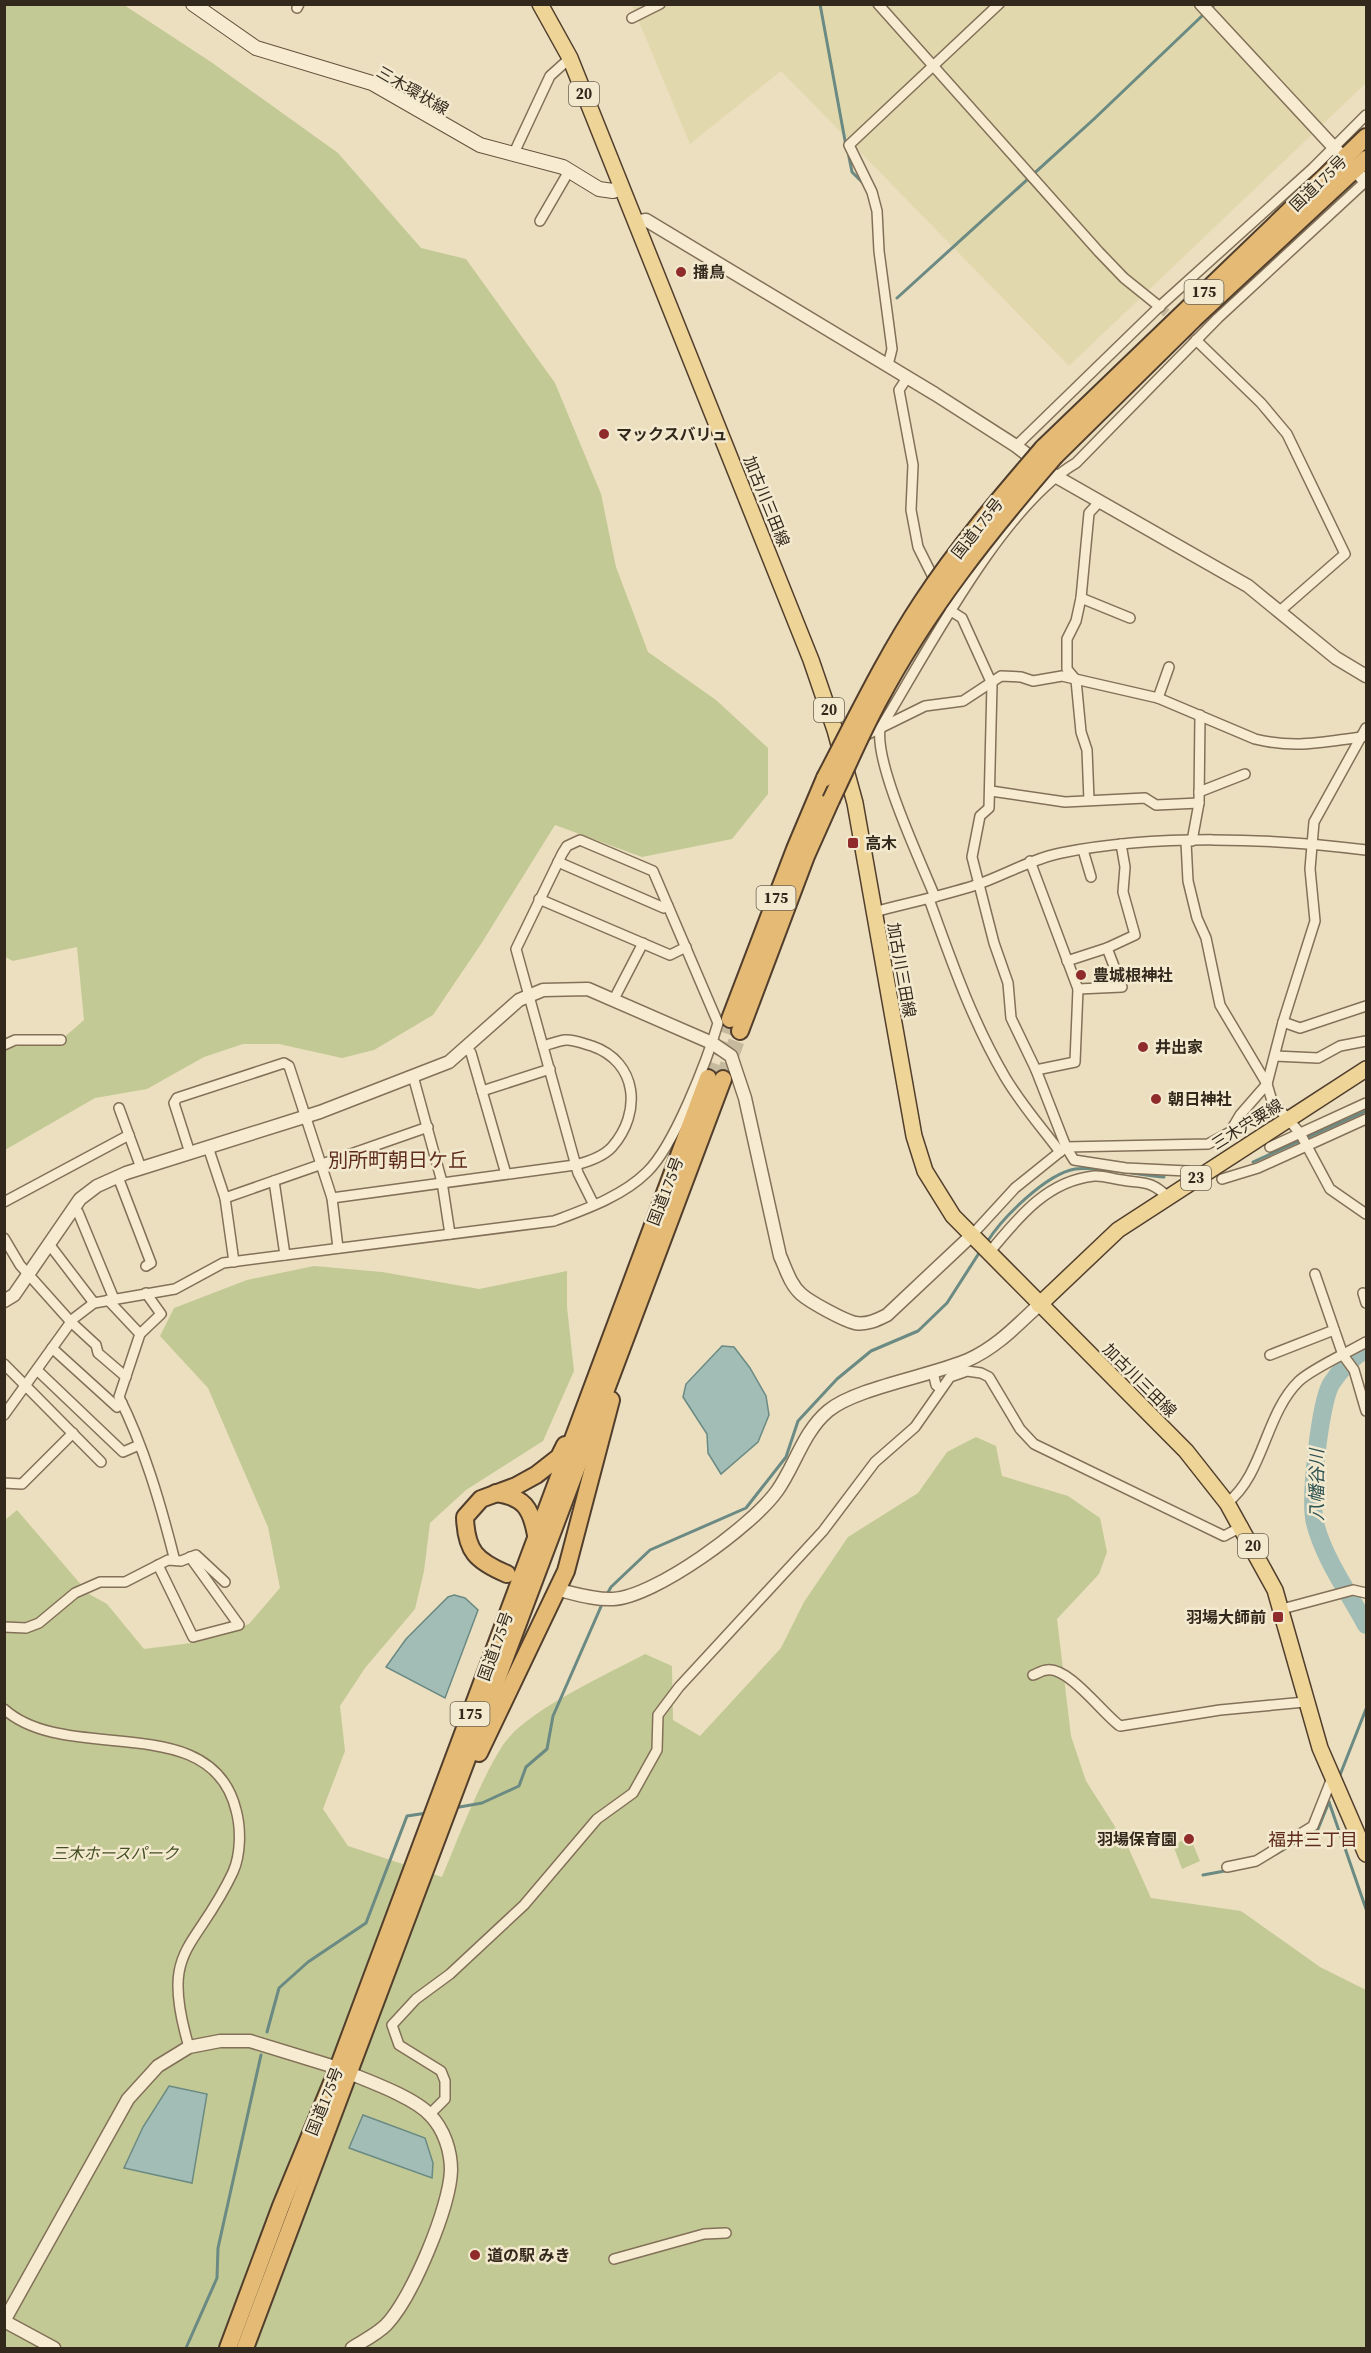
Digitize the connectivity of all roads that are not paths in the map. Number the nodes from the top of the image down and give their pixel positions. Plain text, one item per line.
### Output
1 (193, 4) edge
2 (540, 4) edge
3 (660, 4) edge
4 (878, 4) edge
5 (999, 4) edge
6 (1201, 4) edge
7 (633, 18) dead end
8 (570, 58) junction
9 (934, 65) junction
10 (1366, 115) edge
11 (1366, 137) edge
12 (513, 155) junction
13 (1357, 168) edge
14 (569, 171) junction
15 (621, 187) junction
16 (540, 221) dead end
17 (635, 222) junction
18 (1160, 306) junction
19 (1196, 340) junction
20 (888, 365) junction
21 (907, 378) junction
22 (1016, 446) junction
23 (1049, 452) junction
24 (1055, 476) junction
25 (1100, 501) junction
26 (1081, 598) junction
27 (1281, 610) junction
28 (951, 611) junction
29 (1130, 618) dead end
30 (1169, 667) dead end
31 (1366, 676) edge
32 (1076, 680) junction
33 (992, 684) junction
34 (1158, 698) junction
35 (1200, 715) junction
36 (1366, 728) edge
37 (880, 729) junction
38 (1362, 737) junction
39 (855, 740) dead end
40 (1245, 774) dead end
41 (991, 791) junction
42 (1199, 792) junction
43 (1089, 800) junction
44 (1199, 803) junction
45 (1189, 841) junction
46 (1311, 843) junction
47 (1121, 844) junction
48 (1083, 850) junction
49 (1366, 850) edge
50 (1030, 861) junction
51 (558, 862) junction
52 (1091, 877) dead end
53 (978, 884) junction
54 (932, 898) junction
55 (539, 899) junction
56 (668, 906) junction
57 (874, 912) junction
58 (643, 943) junction
59 (686, 947) junction
60 (1107, 948) junction
61 (1067, 961) junction
62 (1078, 989) junction
63 (530, 996) junction
64 (614, 999) junction
65 (1366, 1009) edge
66 (1283, 1022) junction
67 (61, 1040) dead end
68 (1366, 1041) edge
69 (712, 1042) junction
70 (4, 1045) edge
71 (543, 1046) junction
72 (466, 1047) junction
73 (1275, 1056) junction
74 (549, 1069) junction
75 (1366, 1069) edge
76 (1036, 1070) junction
77 (413, 1076) junction
78 (1267, 1084) junction
79 (482, 1091) junction
80 (1366, 1103) edge
81 (119, 1108) dead end
82 (305, 1116) junction
83 (1366, 1119) edge
84 (1287, 1120) junction
85 (428, 1127) junction
86 (1300, 1133) junction
87 (129, 1135) junction
88 (1307, 1146) junction
89 (208, 1147) junction
90 (1270, 1147) dead end
91 (1063, 1150) junction
92 (190, 1153) junction
93 (321, 1165) junction
94 (575, 1165) junction
95 (141, 1168) junction
96 (506, 1174) junction
97 (118, 1177) junction
98 (1197, 1177) junction
99 (1222, 1179) dead end
100 (274, 1181) junction
101 (442, 1182) junction
102 (1168, 1197) junction
103 (225, 1198) junction
104 (332, 1198) junction
105 (4, 1202) edge
106 (594, 1204) junction
107 (73, 1209) junction
108 (1366, 1214) edge
109 (450, 1234) junction
110 (4, 1238) edge
111 (49, 1244) junction
112 (981, 1247) junction
113 (338, 1248) junction
114 (285, 1255) junction
115 (234, 1262) junction
116 (146, 1266) dead end
117 (29, 1272) junction
118 (1315, 1274) dead end
119 (146, 1293) junction
120 (1363, 1293) dead end
121 (111, 1300) junction
122 (4, 1301) edge
123 (94, 1303) junction
124 (1366, 1303) edge
125 (1039, 1305) junction
126 (71, 1322) junction
127 (1335, 1330) junction
128 (140, 1334) junction
129 (1366, 1342) edge
130 (622, 1346) junction
131 (52, 1348) junction
132 (1270, 1355) dead end
133 (1344, 1355) junction
134 (4, 1364) edge
135 (37, 1370) junction
136 (933, 1372) junction
137 (126, 1377) junction
138 (26, 1385) junction
139 (941, 1389) junction
140 (591, 1394) junction
141 (122, 1403) junction
142 (1366, 1411) edge
143 (4, 1415) edge
144 (73, 1433) junction
145 (140, 1445) junction
146 (101, 1462) dead end
147 (4, 1483) edge
148 (496, 1493) junction
149 (1227, 1503) junction
150 (1243, 1526) junction
151 (536, 1536) junction
152 (190, 1557) junction
153 (172, 1559) junction
154 (158, 1565) junction
155 (507, 1574) dead end
156 (225, 1582) dead end
157 (542, 1585) dead end
158 (559, 1590) junction
159 (1366, 1593) edge
160 (1282, 1609) junction
161 (4, 1628) edge
162 (1033, 1675) dead end
163 (1305, 1702) junction
164 (4, 1709) edge
165 (1332, 1778) junction
166 (445, 1820) junction
167 (1366, 1851) edge
168 (1227, 1867) dead end
169 (189, 2047) junction
170 (344, 2070) junction
171 (430, 2114) junction
172 (726, 2233) dead end
173 (614, 2259) dead end
174 (4, 2321) edge
175 (54, 2349) edge
176 (228, 2349) edge
177 (245, 2349) edge
178 (352, 2349) edge

1 - 12 main road, 三木環状線
2 - 8 main road, 加古川三田線 / 20
3 - 7 street
4 - 9 street
5 - 9 street
6 - 13 street
8 - 12 street
8 - 15 main road, 加古川三田線 / 20
9 - 18 street
9 - 20 street
10 - 13 street
11 - 13 highway, 国道175号 / 175
12 - 14 main road, 三木環状線
13 - 18 street
13 - 19 street
13 - 23 highway, 国道175号 / 175
14 - 15 main road, 三木環状線
14 - 16 street
15 - 17 main road, 加古川三田線 / 20
17 - 20 street
17 - 57 main road, 加古川三田線 / 20
18 - 22 street
19 - 24 street
19 - 27 street
20 - 21 street
21 - 22 street
21 - 28 street
22 - 24 street
23 - 23 highway, 国道175号 / 175, bridge
24 - 25 street
24 - 28 street
25 - 26 street
25 - 27 street
26 - 29 street
26 - 32 street
27 - 31 street
28 - 33 street
28 - 37 street
30 - 34 street
32 - 33 street
32 - 34 street
32 - 43 street
33 - 37 street
33 - 41 street
34 - 35 street
35 - 38 street
35 - 42 street
36 - 38 street
37 - 39 street
37 - 54 street
38 - 46 street
40 - 42 street
41 - 43 street
41 - 53 street
42 - 44 street
43 - 44 street
44 - 45 street
45 - 46 street
45 - 47 street
45 - 78 street
46 - 49 street
46 - 66 street
47 - 48 street
47 - 60 street
48 - 50 street
48 - 52 street
50 - 53 street
50 - 61 street
51 - 55 street
51 - 56 street
51 - 56 street
53 - 54 street
53 - 76 street
54 - 57 street
54 - 91 street
55 - 58 street
55 - 63 street
56 - 59 street
57 - 112 main road, 加古川三田線 / 20
58 - 59 street
58 - 64 street
59 - 69 street
60 - 61 street
60 - 62 street
61 - 62 street
62 - 76 street
63 - 64 street
63 - 71 street
63 - 72 street
64 - 69 street
65 - 66 street
66 - 73 street
67 - 70 street
68 - 73 street
69 - 106 street
69 - 112 street
71 - 74 street
71 - 94 street
72 - 77 street
72 - 79 street
73 - 78 street
74 - 79 street
74 - 94 street
75 - 84 main road, 三木宍粟線 / 23
76 - 91 street
77 - 82 street
77 - 85 street
78 - 84 street
78 - 91 street
79 - 96 street
80 - 86 street
81 - 87 street
82 - 89 street
82 - 92 street
82 - 93 street
83 - 88 street
84 - 86 street
84 - 98 main road, 三木宍粟線 / 23
85 - 93 street
85 - 101 street
86 - 88 street
86 - 90 street
87 - 95 street
87 - 105 street
88 - 99 street
88 - 108 street
89 - 92 street
89 - 103 street
91 - 98 street
91 - 112 street
92 - 95 street
93 - 100 street
93 - 104 street
94 - 96 street
94 - 106 street
95 - 97 street
96 - 101 street
97 - 107 street
97 - 116 street
98 - 102 main road, 三木宍粟線 / 23
100 - 103 street
100 - 114 street
101 - 104 street
101 - 109 street
102 - 112 street
102 - 125 main road, 三木宍粟線 / 23
103 - 115 street
104 - 113 street
106 - 109 street
107 - 111 street
107 - 121 street
109 - 113 street
110 - 117 street
111 - 117 street
111 - 123 street
112 - 125 main road, 加古川三田線 / 20
113 - 114 street
114 - 115 street
115 - 119 street
117 - 122 street
117 - 126 street
118 - 127 street
119 - 121 street
119 - 128 street
120 - 124 street
121 - 123 street
121 - 128 street
123 - 126 street
125 - 136 street
125 - 149 main road, 加古川三田線 / 20
126 - 131 street
126 - 137 street
127 - 132 street
127 - 133 street
128 - 137 street
129 - 133 street
130 - 140 highway, 国道175号 / 175
130 - 158 highway
130 - 166 highway, 国道175号 / 175
131 - 135 street
131 - 141 street
133 - 142 street
133 - 149 street
134 - 138 street
135 - 138 street
135 - 145 street
136 - 139 street
136 - 158 street
137 - 141 street
138 - 143 street
138 - 144 street
139 - 150 street
139 - 171 street
140 - 148 highway
140 - 151 highway, 国道175号 / 175
141 - 145 street
144 - 146 street
144 - 147 street
145 - 153 street
148 - 151 highway
148 - 155 highway
149 - 150 main road, 加古川三田線 / 20
150 - 160 main road, 加古川三田線 / 20
151 - 170 highway, 国道175号 / 175
152 - 153 street
152 - 154 street
152 - 156 street
153 - 154 street
154 - 161 street
157 - 158 highway
158 - 166 highway
159 - 160 street
160 - 163 main road, 加古川三田線 / 20
162 - 163 street
163 - 165 main road, 加古川三田線 / 20
164 - 169 street
165 - 167 main road, 加古川三田線 / 20
165 - 168 street
166 - 170 highway, 国道175号 / 175
169 - 170 street
169 - 174 street
170 - 171 street
170 - 176 highway, 国道175号 / 175
170 - 177 highway, 国道175号 / 175
171 - 178 street
172 - 173 street
174 - 175 street

